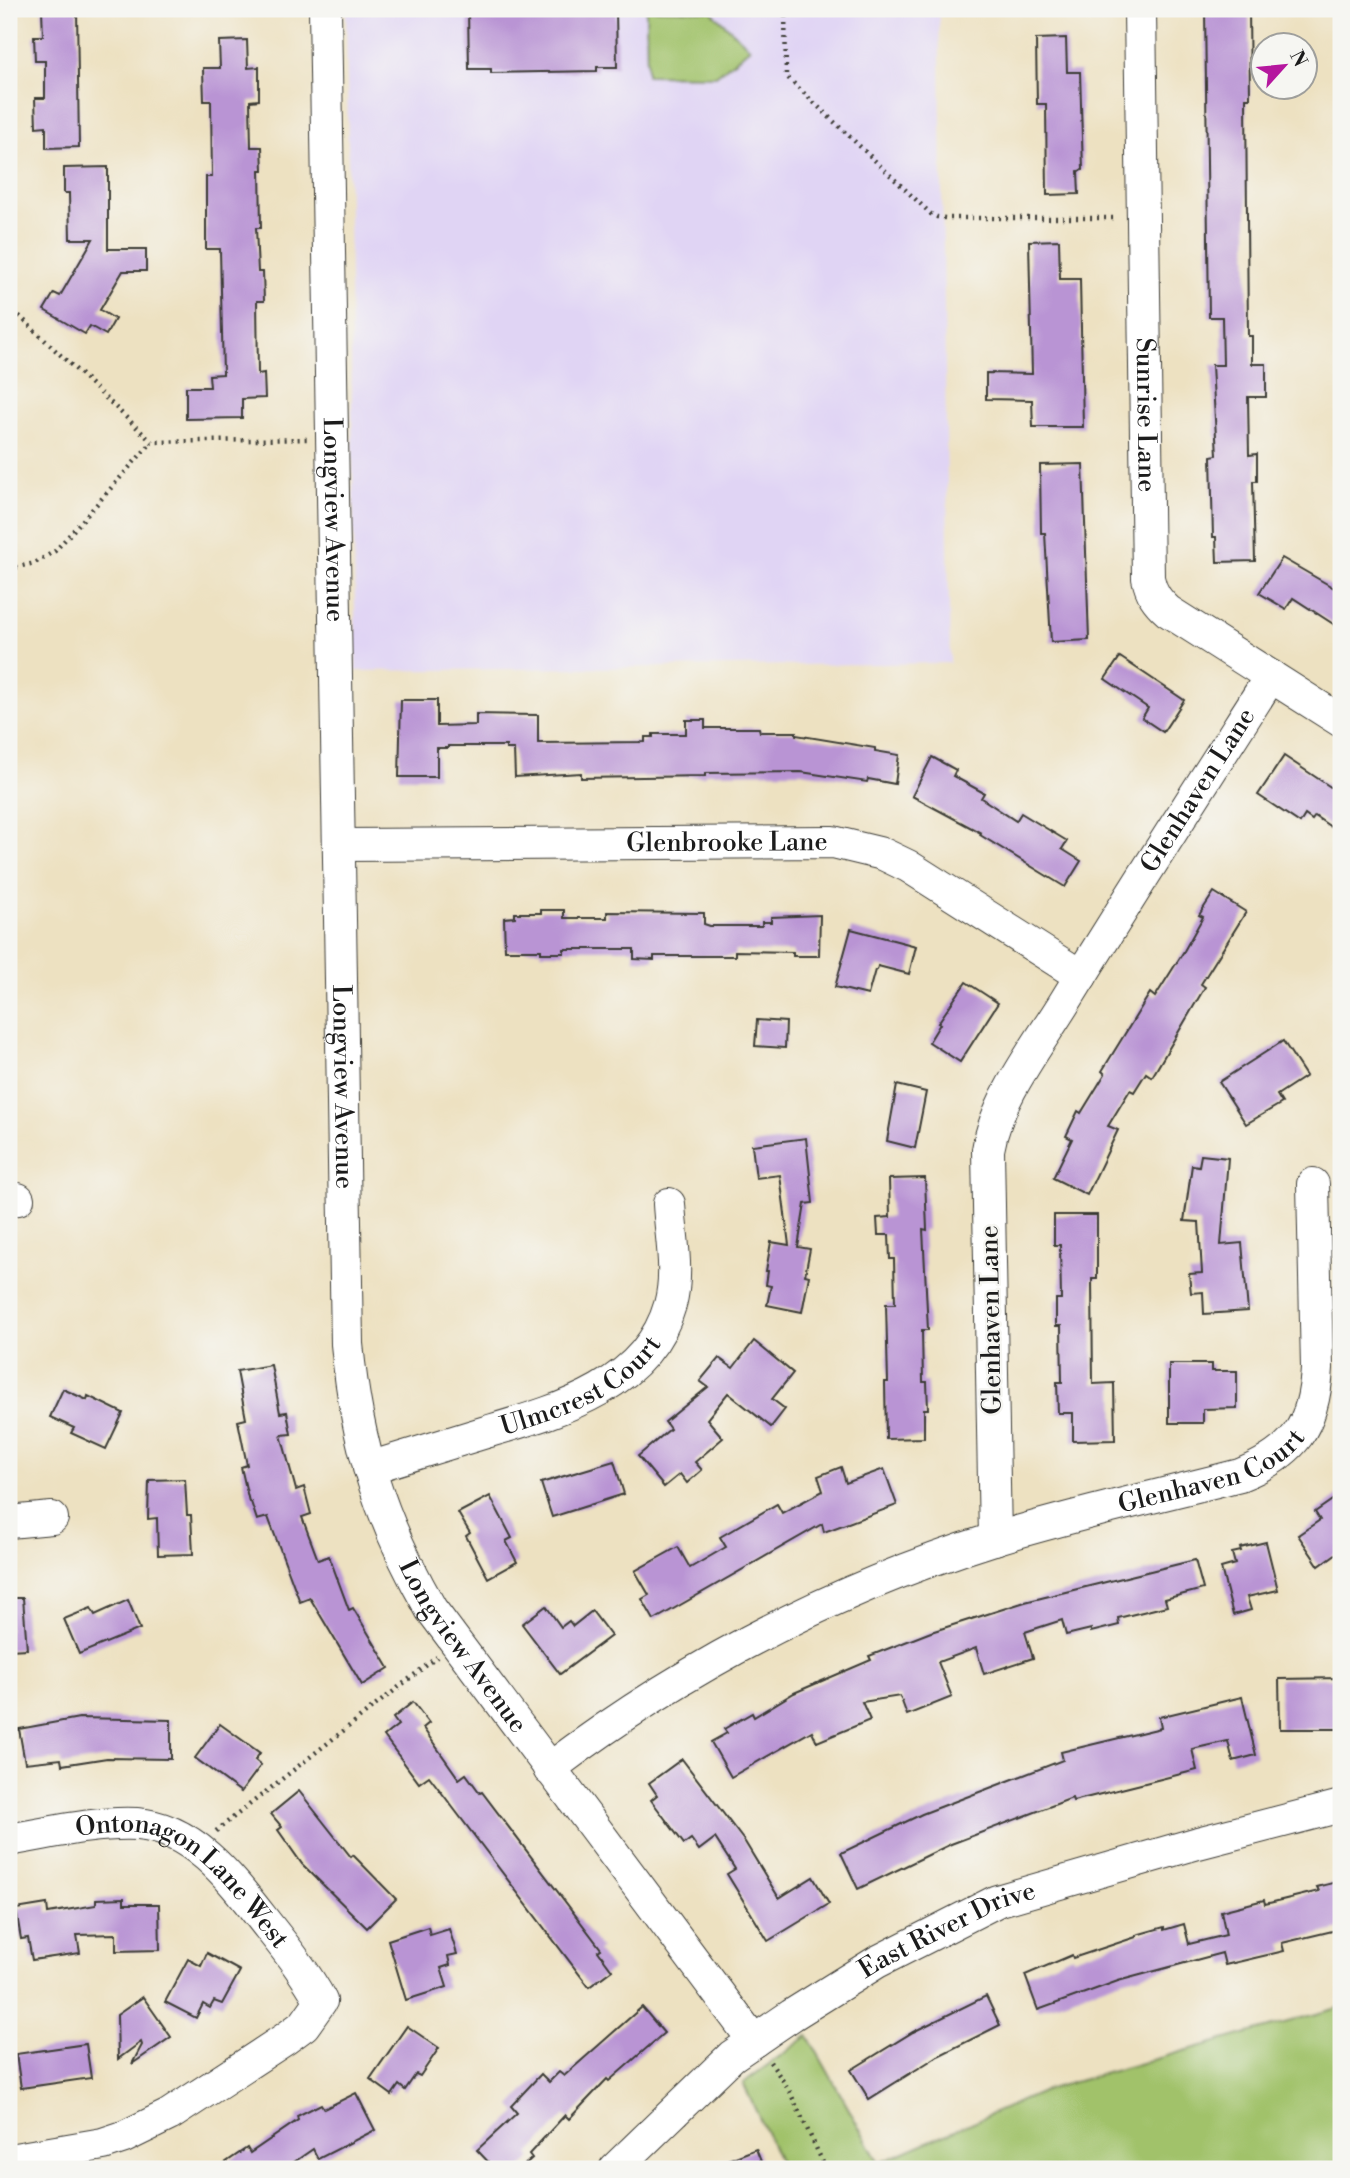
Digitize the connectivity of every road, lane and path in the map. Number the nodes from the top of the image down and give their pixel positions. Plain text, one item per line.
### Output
1 (325, 9) edge
2 (785, 9) edge
3 (1140, 9) edge
4 (1143, 218) junction
5 (9, 306) edge
6 (332, 439) junction
7 (152, 442) junction
8 (9, 569) edge
9 (1271, 676) junction
10 (1341, 720) edge
11 (339, 845) junction
12 (1081, 976) junction
13 (1313, 1184) dead end
14 (668, 1204) dead end
15 (369, 1468) junction
16 (52, 1518) dead end
17 (9, 1522) edge
18 (995, 1539) junction
19 (455, 1643) junction
20 (549, 1769) junction
21 (1341, 1806) edge
22 (9, 1839) edge
23 (198, 1849) junction
24 (754, 2041) junction
25 (9, 2160) edge
26 (615, 2169) edge
27 (827, 2169) edge

1 - 6 street, Longview Avenue
2 - 4 path
3 - 4 street, Sunrise Lane
4 - 9 street, Sunrise Lane
5 - 7 path
6 - 7 path
6 - 11 street, Longview Avenue
7 - 8 path
9 - 10 street, Sunrise Lane
9 - 12 street, Glenhaven Lane
11 - 12 street, Glenbrooke Lane
11 - 15 street, Longview Avenue
12 - 18 street, Glenhaven Lane
13 - 18 street, Glenhaven Court
14 - 15 street, Ulmcrest Court
15 - 19 street, Longview Avenue
16 - 17 street
18 - 20 street
19 - 20 street, Longview Avenue
19 - 23 path
20 - 24 street, Longview Avenue
21 - 24 street, East River Drive
22 - 23 street, Ontonagon Lane West
23 - 25 street, Ontonagon Lane West
24 - 26 street, East River Drive
24 - 27 path

